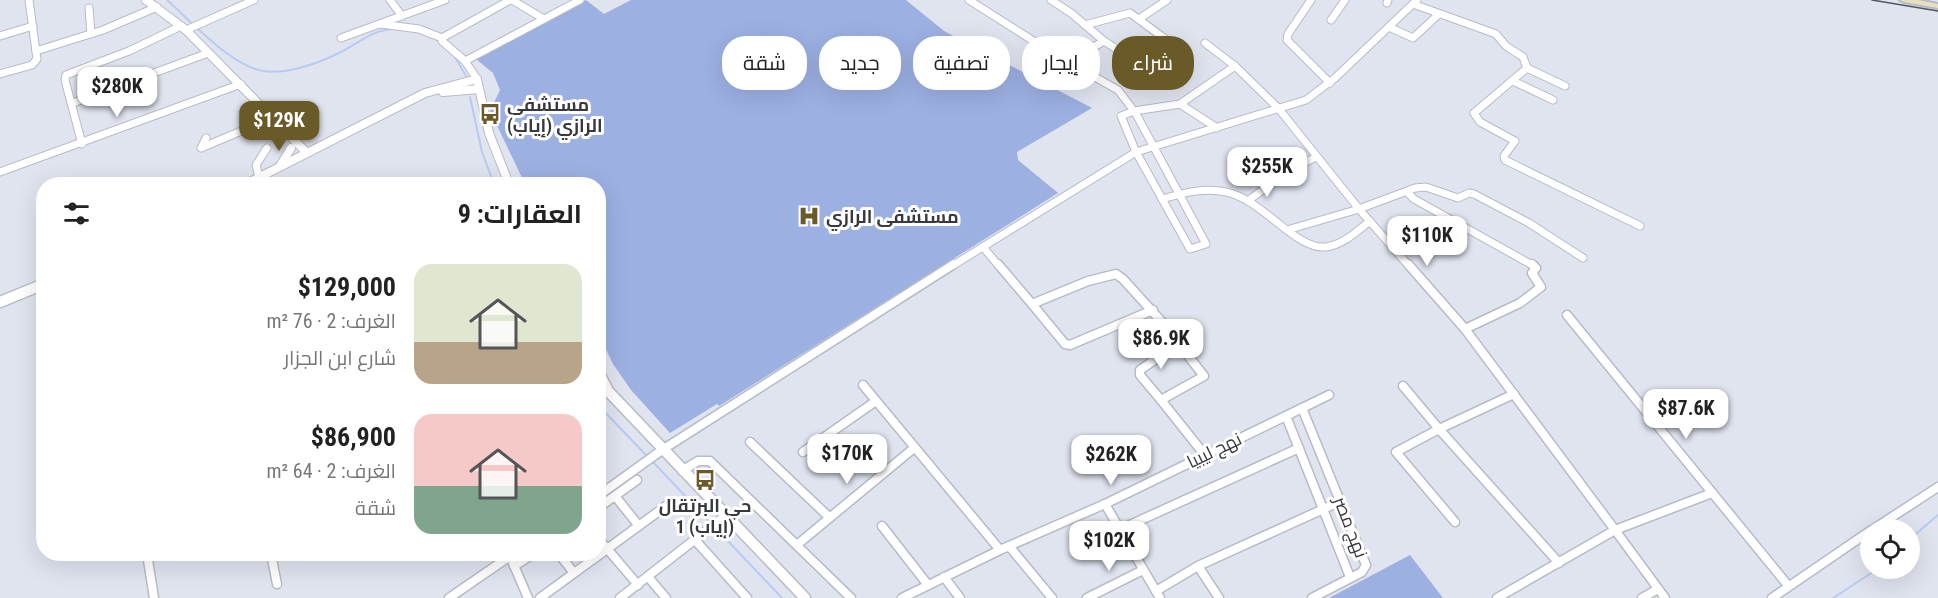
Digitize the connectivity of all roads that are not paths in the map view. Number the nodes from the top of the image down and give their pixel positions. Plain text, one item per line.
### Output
1 (29, 0) edge
2 (146, 0) edge
3 (254, 0) edge
4 (390, 0) edge
5 (445, 0) edge
6 (511, 0) edge
7 (580, 0) edge
8 (969, 0) edge
9 (1051, 0) edge
10 (1167, 0) edge
11 (1345, 0) edge
12 (1906, 0) edge
13 (1931, 0) edge
14 (1314, 1) edge
15 (1415, 2) edge
16 (1938, 3) edge
17 (157, 7) junction
18 (89, 8) dead end
19 (1438, 14) junction
20 (402, 16) junction
21 (1139, 19) junction
22 (544, 20) junction
23 (1331, 20) dead end
24 (381, 24) junction
25 (1085, 25) junction
26 (33, 26) junction
27 (1389, 27) junction
28 (186, 28) junction
29 (91, 34) junction
30 (0, 36) edge
31 (1026, 36) edge
32 (341, 38) dead end
33 (442, 38) junction
34 (1104, 41) junction
35 (1100, 43) edge
36 (1205, 43) dead end
37 (36, 51) junction
38 (208, 53) junction
39 (465, 61) junction
40 (1235, 66) junction
41 (1527, 68) junction
42 (0, 74) edge
43 (477, 79) junction
44 (1100, 80) edge
45 (1513, 81) junction
46 (1330, 83) junction
47 (241, 84) junction
48 (1565, 86) dead end
49 (479, 89) junction
50 (1553, 100) dead end
51 (73, 104) junction
52 (1179, 104) junction
53 (1279, 109) junction
54 (393, 110) junction
55 (1135, 111) junction
56 (272, 118) junction
57 (1217, 128) junction
58 (206, 138) dead end
59 (82, 144) junction
60 (324, 145) junction
61 (294, 146) junction
62 (1152, 146) junction
63 (267, 148) dead end
64 (1136, 152) junction
65 (303, 155) junction
66 (1316, 157) junction
67 (279, 167) junction
68 (0, 172) edge
69 (259, 177) joint
70 (506, 177) edge
71 (1410, 190) junction
72 (1178, 195) junction
73 (1162, 199) junction
74 (1249, 200) junction
75 (1359, 209) junction
76 (1370, 221) junction
77 (1640, 226) dead end
78 (1287, 230) junction
79 (982, 247) junction
80 (1583, 258) dead end
81 (36, 287) edge
82 (0, 302) edge
83 (1032, 304) junction
84 (1153, 310) junction
85 (1567, 315) dead end
86 (1465, 329) junction
87 (1179, 343) junction
88 (862, 385) dead end
89 (1403, 386) dead end
90 (1514, 394) junction
91 (1329, 395) dead end
92 (606, 398) edge
93 (1161, 400) junction
94 (876, 401) junction
95 (1302, 408) junction
96 (1286, 416) junction
97 (1439, 429) junction
98 (750, 442) dead end
99 (914, 448) junction
100 (1299, 448) junction
101 (803, 452) dead end
102 (658, 453) junction
103 (1204, 454) junction
104 (682, 471) junction
105 (634, 477) junction
106 (1938, 487) edge
107 (606, 492) edge
108 (1712, 493) junction
109 (615, 496) junction
110 (1341, 501) junction
111 (606, 502) edge
112 (670, 504) dead end
113 (1105, 504) junction
114 (1323, 508) junction
115 (830, 517) junction
116 (722, 519) junction
117 (1888, 519) edge
118 (1455, 522) dead end
119 (882, 525) dead end
120 (639, 526) junction
121 (1121, 529) junction
122 (1616, 530) junction
123 (698, 538) junction
124 (1860, 538) edge
125 (798, 544) junction
126 (1005, 548) junction
127 (608, 549) joint
128 (148, 561) edge
129 (272, 561) edge
130 (502, 561) edge
131 (513, 561) edge
132 (522, 561) edge
133 (565, 561) edge
134 (591, 561) edge
135 (1559, 563) junction
136 (514, 566) junction
137 (1198, 566) junction
138 (1143, 570) junction
139 (574, 573) junction
140 (944, 577) junction
141 (1350, 577) junction
142 (649, 578) junction
143 (1786, 583) dead end
144 (277, 584) dead end
145 (638, 585) junction
146 (928, 585) junction
147 (1658, 589) junction
148 (1158, 594) edge
149 (154, 598) edge
150 (449, 598) edge
151 (528, 598) edge
152 (540, 598) edge
153 (620, 598) edge
154 (666, 598) edge
155 (747, 598) edge
156 (805, 598) edge
157 (851, 598) edge
158 (902, 598) edge
159 (960, 598) edge
160 (1052, 598) edge
161 (1087, 598) edge
162 (1219, 598) edge
163 (1312, 598) edge
164 (1497, 598) edge
165 (1642, 598) edge
166 (1665, 598) edge
167 (1772, 598) edge

1 - 26 street
2 - 17 street
3 - 28 street
4 - 20 street
5 - 20 street
6 - 22 street
6 - 33 street
7 - 22 street
8 - 31 street
9 - 25 street
10 - 21 street
11 - 23 street
12 - 16 main road
13 - 16 main road
14 - 46 street
15 - 19 street
15 - 27 street
17 - 28 street
17 - 29 street
18 - 29 street
19 - 27 street
19 - 41 street
20 - 24 street
21 - 25 street
21 - 34 street
22 - 39 street
24 - 32 street
24 - 33 street
25 - 34 street
26 - 30 street
26 - 37 street
27 - 46 street
28 - 38 street
28 - 51 street
29 - 37 street
33 - 39 street
34 - 35 street
36 - 40 street
37 - 42 street
38 - 47 street
38 - 51 street
39 - 43 street
40 - 52 street
40 - 53 street
41 - 45 street
41 - 48 street
43 - 49 street
43 - 54 street
44 - 55 street
45 - 50 street
45 - 77 street
46 - 53 street
47 - 56 street
47 - 59 street
49 - 54 street
49 - 70 street
51 - 59 street
52 - 55 street
52 - 57 street
53 - 57 street
53 - 66 street
54 - 60 street
55 - 62 street
55 - 64 street
56 - 58 street
56 - 61 street
57 - 62 street
59 - 68 street
60 - 61 street
60 - 65 street
61 - 65 street
61 - 67 street
62 - 64 street
62 - 72 street
63 - 69 street
64 - 73 street
64 - 79 street
65 - 67 street
66 - 74 street
66 - 75 street
67 - 69 street
71 - 75 street
71 - 80 street
71 - 86 street
72 - 73 street
72 - 73 street
72 - 74 street
74 - 78 street
75 - 76 street
75 - 78 street
76 - 78 street
76 - 86 street
79 - 83 street
79 - 102 street
81 - 82 street
83 - 84 street
83 - 84 street
84 - 87 street
85 - 108 street
86 - 90 street
87 - 93 street
87 - 93 street
88 - 94 street
89 - 97 street
90 - 97 street
90 - 122 street
91 - 95 street, نهج ليبيا
92 - 102 street
93 - 103 street
94 - 99 street
94 - 101 street
95 - 96 street, نهج ليبيا
95 - 110 street, نهج مصر
96 - 100 street, نهج مصر
96 - 103 street, نهج ليبيا
97 - 118 street
97 - 135 street
98 - 115 street
99 - 115 street
99 - 126 street
100 - 114 street, نهج مصر
100 - 121 street
102 - 104 street
102 - 105 street
103 - 113 street, نهج ليبيا
104 - 116 street
104 - 125 street
105 - 107 street
105 - 109 street
106 - 117 street
108 - 122 street
108 - 143 street
109 - 111 street
109 - 120 street
110 - 114 street
110 - 141 street, نهج مصر
112 - 120 street
113 - 121 street
113 - 126 street, نهج ليبيا
114 - 137 street
114 - 141 street, نهج مصر
115 - 125 street
116 - 123 street
116 - 156 street
119 - 146 street
120 - 127 street
121 - 138 street
122 - 135 street
122 - 147 street
123 - 142 street
123 - 155 street
124 - 167 street
125 - 157 street
126 - 140 street, نهج ليبيا
126 - 160 street
127 - 145 street
128 - 149 street
129 - 144 street
130 - 150 street
131 - 136 street
132 - 136 street
133 - 139 street
134 - 139 street
135 - 164 street
136 - 151 street
137 - 148 street
137 - 162 street
138 - 148 street
138 - 161 street
139 - 152 street
140 - 146 street, نهج ليبيا
140 - 159 street
141 - 163 street
142 - 145 street
142 - 154 street
145 - 153 street
146 - 158 street, نهج ليبيا
147 - 165 street
147 - 166 street

